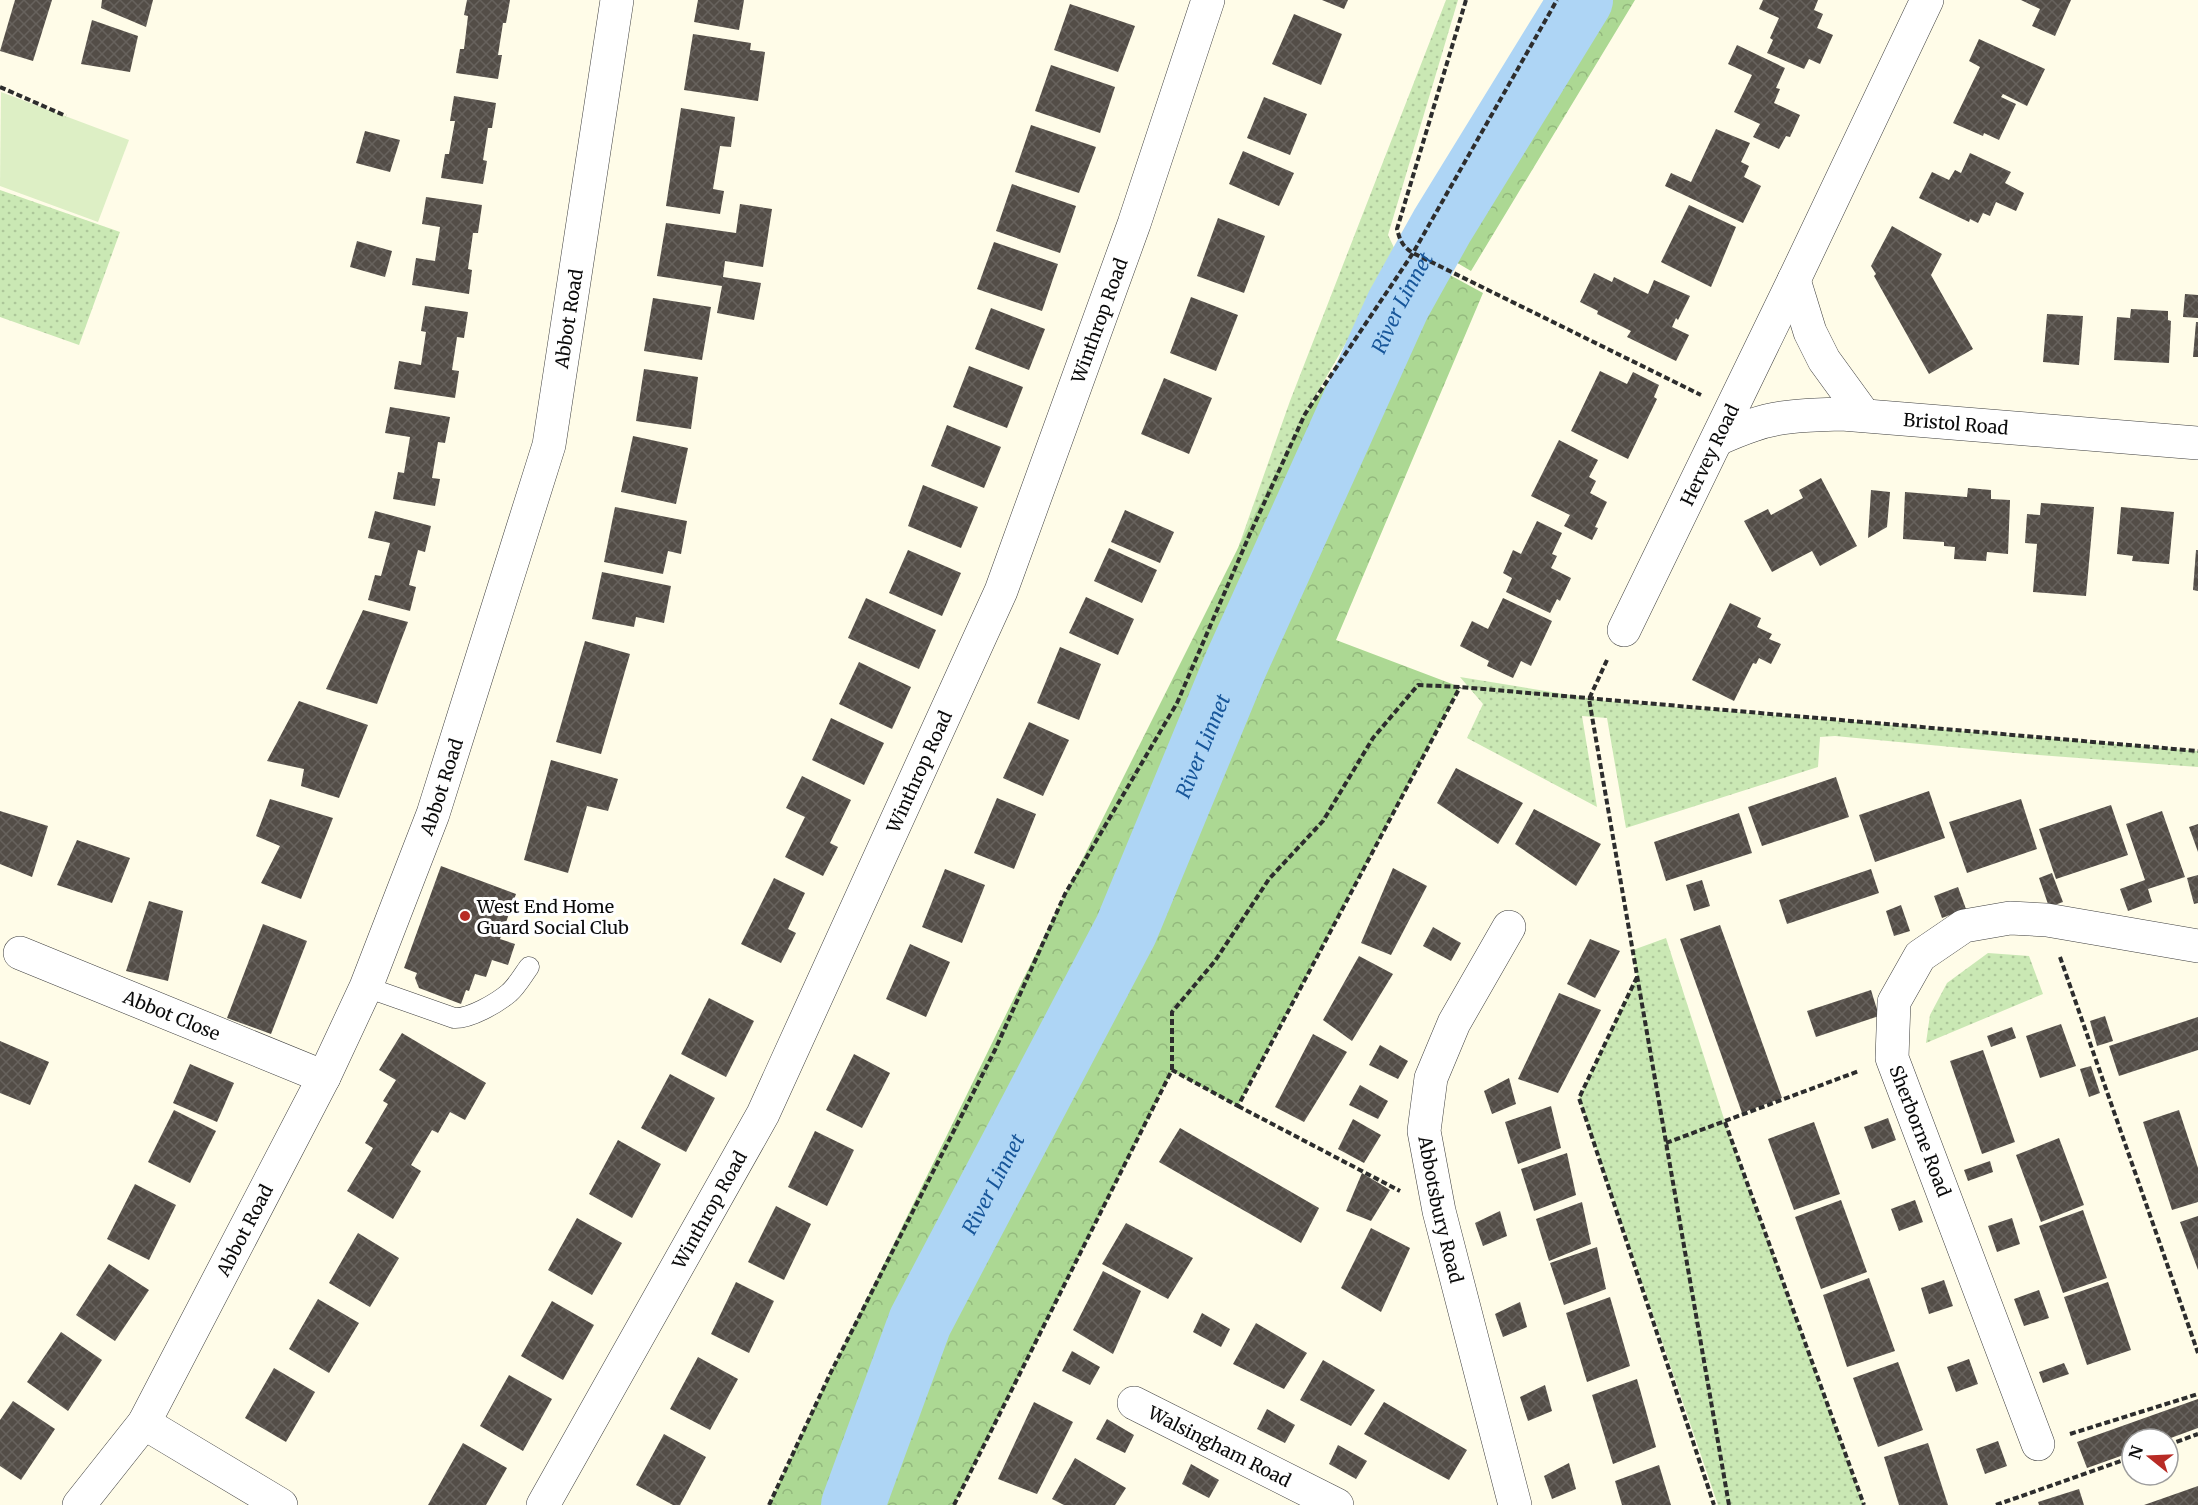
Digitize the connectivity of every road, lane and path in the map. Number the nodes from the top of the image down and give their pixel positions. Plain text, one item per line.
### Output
1 (617, 0) edge
2 (1208, 0) edge
3 (1466, 0) edge
4 (1557, 0) edge
5 (1927, 0) edge
6 (0, 87) edge
7 (66, 116) dead end
8 (1413, 253) junction
9 (1794, 280) junction
10 (1731, 410) junction
11 (1864, 414) junction
12 (1718, 439) junction
13 (2198, 443) edge
14 (1624, 630) joint
15 (1460, 687) junction
16 (1589, 699) junction
17 (2198, 751) edge
18 (2047, 920) junction
19 (1509, 927) dead end
20 (2198, 946) edge
21 (20, 953) dead end
22 (529, 966) dead end
23 (1637, 977) junction
24 (366, 987) junction
25 (1892, 1058) junction
26 (1172, 1070) junction
27 (324, 1077) junction
28 (1238, 1106) junction
29 (1725, 1122) junction
30 (1666, 1143) junction
31 (1439, 1211) junction
32 (2198, 1353) edge
33 (2198, 1394) edge
34 (1134, 1403) dead end
35 (144, 1423) junction
36 (2198, 1434) edge
37 (2180, 1441) edge
38 (2038, 1443) joint
39 (2120, 1462) edge
40 (2010, 1503) edge
41 (79, 1505) edge
42 (281, 1505) edge
43 (543, 1505) edge
44 (768, 1505) edge
45 (954, 1505) edge
46 (1337, 1505) edge
47 (1515, 1505) edge
48 (1714, 1505) edge
49 (1729, 1505) edge
50 (1864, 1505) edge
51 (1996, 1505) edge

1 - 24 street, Abbot Road
2 - 43 street, Winthrop Road
3 - 8 path
4 - 8 path
5 - 9 street, Hervey Road
6 - 7 path
8 - 10 path
8 - 44 path
9 - 10 street, Hervey Road
9 - 11 street
10 - 12 street, Hervey Road
11 - 12 street, Bristol Road
11 - 13 street, Bristol Road
12 - 14 street, Hervey Road
14 - 16 path
15 - 16 path
15 - 26 path
15 - 28 path
16 - 17 path
16 - 23 path
18 - 20 street, Sherborne Road
18 - 25 street, Sherborne Road
18 - 32 path
19 - 31 street, Abbotsbury Road
21 - 27 street, Abbot Close
22 - 24 lane
23 - 30 path
23 - 48 path
24 - 27 street, Abbot Road
25 - 29 path
25 - 38 street, Sherborne Road
26 - 28 path
26 - 45 path
27 - 35 street, Abbot Road
28 - 31 path
29 - 30 path
29 - 50 path
30 - 49 path
31 - 47 street, Abbotsbury Road
33 - 38 path
34 - 46 street, Walsingham Road
35 - 41 street, Abbot Road
35 - 42 street
36 - 37 path
39 - 40 path
40 - 51 path

